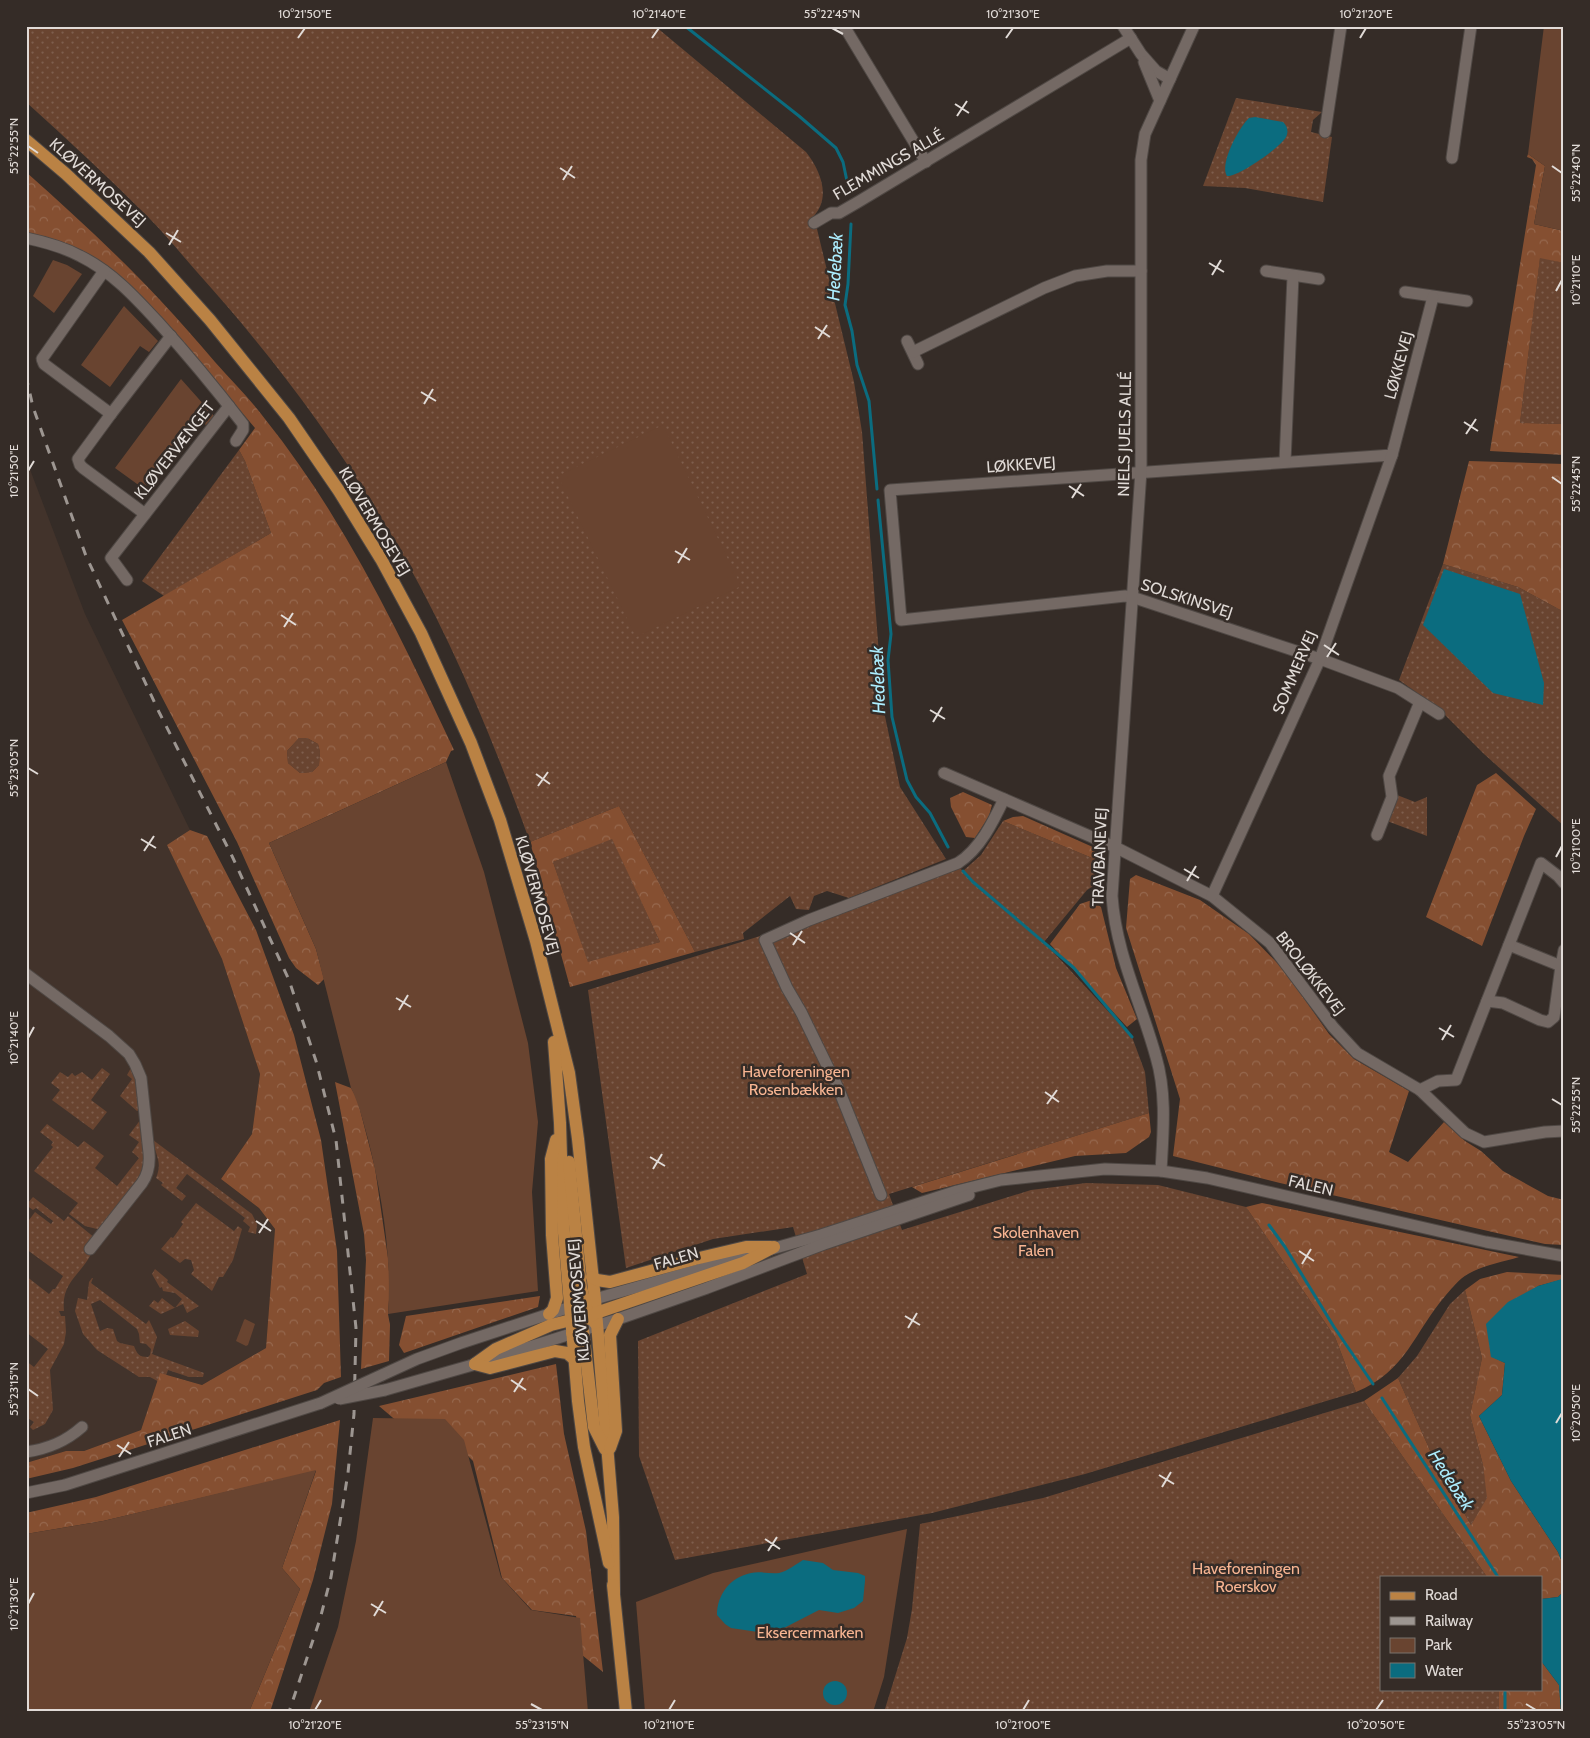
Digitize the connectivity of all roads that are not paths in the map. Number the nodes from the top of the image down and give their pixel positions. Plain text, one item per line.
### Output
1 (1124, 26) edge
2 (1194, 26) edge
3 (1342, 26) edge
4 (1471, 26) edge
5 (848, 27) edge
6 (1130, 38) junction
7 (1141, 54) junction
8 (1170, 79) junction
9 (1160, 101) junction
10 (1325, 132) dead end
11 (26, 140) edge
12 (1452, 158) dead end
13 (926, 162) junction
14 (814, 223) dead end
15 (26, 238) edge
16 (104, 271) junction
17 (1141, 271) junction
18 (1266, 272) dead end
19 (1294, 276) junction
20 (1319, 279) dead end
21 (1405, 292) dead end
22 (1433, 297) junction
23 (1467, 301) dead end
24 (171, 336) junction
25 (907, 341) dead end
26 (912, 352) junction
27 (918, 364) dead end
28 (229, 406) junction
29 (111, 414) junction
30 (236, 442) dead end
31 (1392, 455) junction
32 (1285, 462) junction
33 (1141, 471) junction
34 (145, 514) junction
35 (127, 580) dead end
36 (1132, 597) junction
37 (901, 620) joint
38 (1320, 659) junction
39 (1420, 702) junction
40 (1439, 714) dead end
41 (944, 773) dead end
42 (1004, 799) junction
43 (1377, 835) dead end
44 (1115, 847) junction
45 (1564, 883) edge
46 (1212, 896) junction
47 (1509, 945) junction
48 (1564, 950) edge
49 (1561, 966) junction
50 (26, 974) edge
51 (1487, 1001) junction
52 (551, 1007) junction
53 (1420, 1090) junction
54 (560, 1123) junction
55 (1564, 1132) edge
56 (1161, 1171) junction
57 (1048, 1175) junction
58 (881, 1195) dead end
59 (774, 1247) junction
60 (90, 1249) dead end
61 (1564, 1256) edge
62 (592, 1277) junction
63 (549, 1314) junction
64 (583, 1316) junction
65 (618, 1319) junction
66 (574, 1359) junction
67 (475, 1364) junction
68 (321, 1402) junction
69 (82, 1427) dead end
70 (26, 1452) edge
71 (608, 1455) junction
72 (26, 1494) edge
73 (614, 1593) junction
74 (626, 1712) edge

1 - 6 street
2 - 8 street, NIELS JUELS ALLÉ
3 - 10 street
4 - 12 street
5 - 13 street
6 - 7 street
6 - 13 street, FLEMMINGS ALLÉ
7 - 8 street
7 - 9 street
8 - 9 street, NIELS JUELS ALLÉ
9 - 17 street, NIELS JUELS ALLÉ
11 - 52 main road, KLØVERMOSEVEJ
13 - 14 street, FLEMMINGS ALLÉ
15 - 16 street, KLØVERVÆNGET
16 - 24 street, KLØVERVÆNGET
16 - 29 street
17 - 26 street
17 - 33 street, NIELS JUELS ALLÉ
18 - 19 street
19 - 20 street
19 - 32 street
21 - 22 street
22 - 23 street
22 - 31 street, LØKKEVEJ
24 - 28 street, KLØVERVÆNGET
24 - 29 street, KLØVERVÆNGET
25 - 26 street
26 - 27 street
28 - 30 street, KLØVERVÆNGET
28 - 34 street, KLØVERVÆNGET
29 - 34 street, KLØVERVÆNGET
31 - 32 street, LØKKEVEJ
31 - 38 street, SOMMERVEJ
32 - 33 street, LØKKEVEJ
33 - 36 street, NIELS JUELS ALLÉ
33 - 37 street, LØKKEVEJ
34 - 35 street, KLØVERVÆNGET
36 - 37 street, SOLSKINSVEJ
36 - 38 street, SOLSKINSVEJ
36 - 44 street, TRAVBANEVEJ
38 - 39 street, SOLSKINSVEJ
38 - 46 street, SOMMERVEJ
39 - 40 street, SOLSKINSVEJ
39 - 43 street
41 - 42 street, BROLØKKEVEJ
42 - 44 street, BROLØKKEVEJ
42 - 58 street
44 - 46 street, BROLØKKEVEJ
44 - 56 street, TRAVBANEVEJ
45 - 47 street
46 - 53 street, BROLØKKEVEJ
47 - 49 street
47 - 51 street
48 - 49 street
49 - 51 street
50 - 60 street
51 - 53 street
52 - 54 main road, KLØVERMOSEVEJ
52 - 62 main road, KLØVERMOSEVEJ
53 - 55 street, BROLØKKEVEJ
54 - 63 main road
54 - 64 main road, KLØVERMOSEVEJ
56 - 57 street, FALEN
56 - 61 street, FALEN
57 - 59 street, FALEN
57 - 65 street, FALEN
59 - 62 main road
59 - 64 main road
62 - 64 main road, KLØVERMOSEVEJ
63 - 64 street, FALEN
63 - 68 street, FALEN, bridge
64 - 65 street, FALEN
64 - 66 main road, KLØVERMOSEVEJ
64 - 67 main road
64 - 71 main road, KLØVERMOSEVEJ
65 - 71 main road
66 - 67 main road
66 - 73 main road, KLØVERMOSEVEJ
67 - 68 street, FALEN, bridge
68 - 72 street, FALEN
69 - 70 street
71 - 73 main road, KLØVERMOSEVEJ
73 - 74 main road, KLØVERMOSEVEJ

